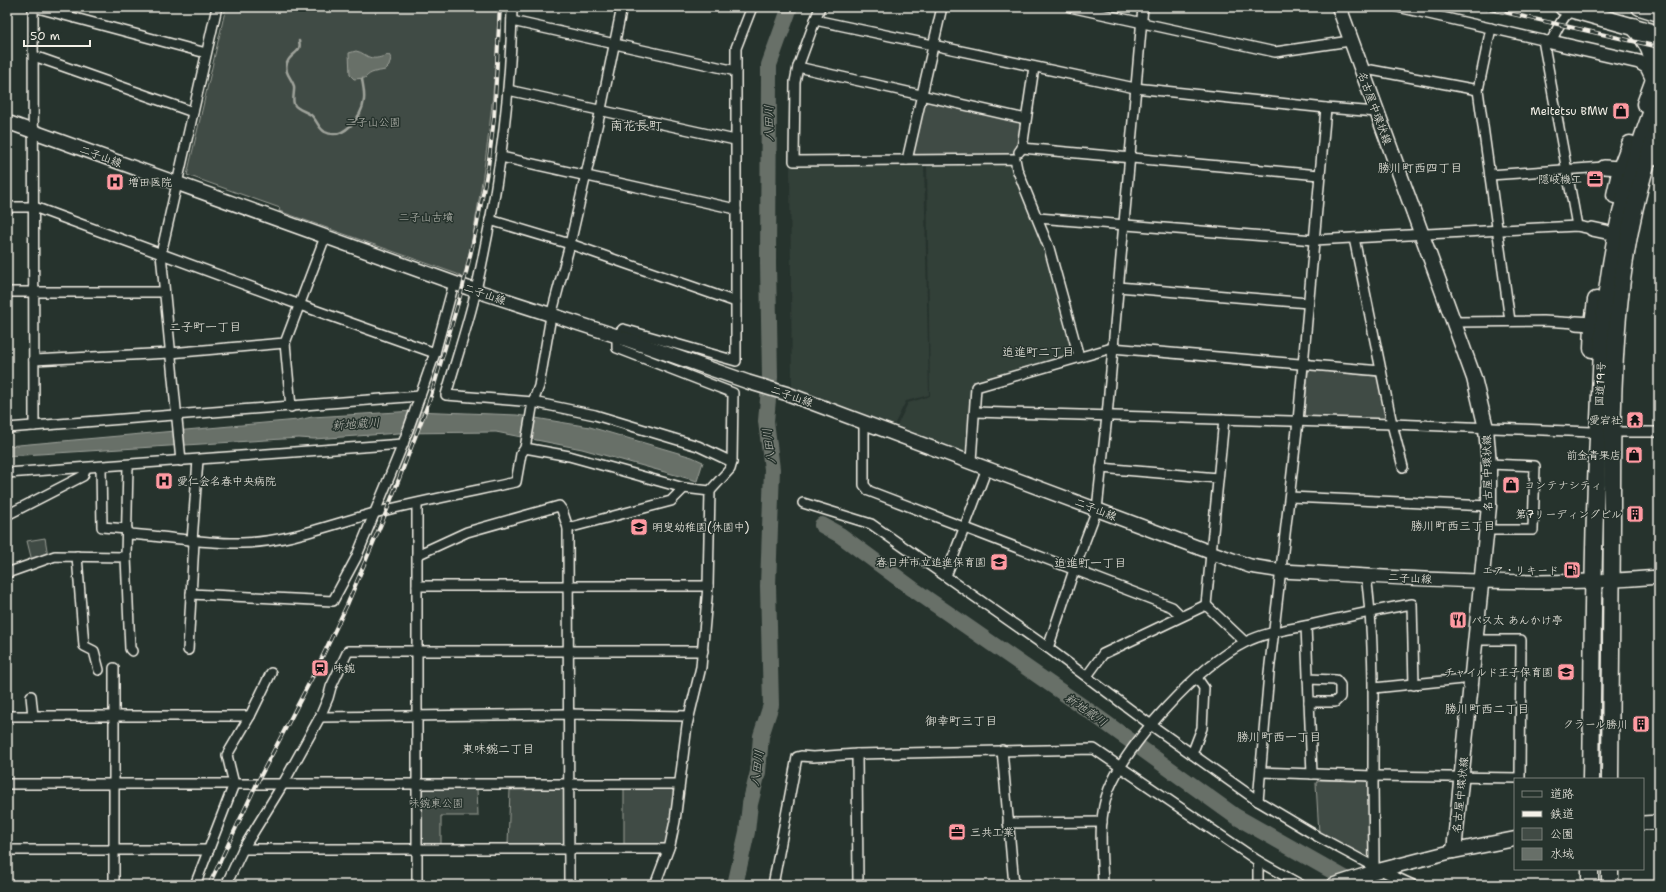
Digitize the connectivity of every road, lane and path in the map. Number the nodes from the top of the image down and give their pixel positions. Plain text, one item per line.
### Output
1 (33, 7) edge
2 (217, 7) edge
3 (512, 7) edge
4 (622, 7) edge
5 (750, 7) edge
6 (820, 7) edge
7 (942, 7) edge
8 (1070, 7) edge
9 (1143, 7) edge
10 (1339, 7) edge
11 (1398, 7) edge
12 (1640, 7) edge
13 (1575, 8) edge
14 (1659, 13) edge
15 (815, 20) junction
16 (512, 21) junction
17 (1142, 23) junction
18 (1633, 26) junction
19 (1491, 28) junction
20 (1659, 28) edge
21 (1659, 34) edge
22 (1350, 40) junction
23 (1547, 41) junction
24 (614, 44) junction
25 (934, 46) junction
26 (206, 53) junction
27 (34, 56) junction
28 (798, 67) junction
29 (1034, 67) junction
30 (736, 71) junction
31 (1362, 73) junction
32 (1657, 80) edge
33 (1135, 88) junction
34 (508, 90) junction
35 (1478, 90) junction
36 (922, 97) junction
37 (1326, 108) junction
38 (601, 109) junction
39 (193, 112) junction
40 (1377, 112) junction
41 (1026, 119) junction
42 (7, 122) edge
43 (1659, 126) edge
44 (34, 131) junction
45 (736, 140) junction
46 (1022, 148) junction
47 (501, 157) junction
48 (1129, 157) junction
49 (1015, 159) junction
50 (907, 160) junction
51 (1658, 160) edge
52 (1604, 167) joint
53 (1621, 168) junction
54 (1567, 170) junction
55 (1490, 174) junction
56 (586, 175) junction
57 (1319, 175) junction
58 (177, 183) junction
59 (7, 206) edge
60 (34, 207) junction
61 (736, 209) junction
62 (1038, 218) junction
63 (490, 220) junction
64 (1123, 225) junction
65 (1577, 226) junction
66 (1498, 230) junction
67 (1599, 230) junction
68 (1422, 235) junction
69 (325, 237) junction
70 (1354, 238) junction
71 (1314, 240) junction
72 (570, 244) junction
73 (161, 254) junction
74 (454, 283) junction
75 (1118, 287) junction
76 (476, 291) junction
77 (7, 292) edge
78 (34, 292) junction
79 (164, 292) junction
80 (736, 302) junction
81 (1308, 303) junction
82 (300, 305) junction
83 (551, 316) junction
84 (1453, 322) junction
85 (1510, 322) junction
86 (1576, 323) joint
87 (1593, 324) junction
88 (617, 336) junction
89 (285, 342) junction
90 (1112, 348) junction
91 (170, 353) junction
92 (435, 353) junction
93 (1079, 357) junction
94 (34, 360) junction
95 (1303, 365) junction
96 (1381, 371) junction
97 (420, 396) junction
98 (533, 405) junction
99 (291, 407) junction
100 (974, 412) junction
101 (1107, 416) junction
102 (177, 417) junction
103 (1224, 419) junction
104 (1298, 421) junction
105 (864, 423) junction
106 (1392, 424) junction
107 (34, 426) junction
108 (7, 428) edge
109 (1486, 428) junction
110 (1592, 432) junction
111 (1618, 432) junction
112 (1659, 432) edge
113 (403, 444) junction
114 (525, 446) junction
115 (181, 458) junction
116 (198, 460) junction
117 (971, 461) junction
118 (732, 462) junction
119 (1489, 464) junction
120 (1596, 464) junction
121 (1612, 464) junction
122 (128, 465) junction
123 (101, 467) junction
124 (1403, 467) dead end
125 (86, 468) junction
126 (987, 468) junction
127 (1101, 468) junction
128 (7, 473) edge
129 (1218, 478) junction
130 (684, 488) junction
131 (710, 492) junction
132 (1290, 497) junction
133 (803, 503) dead end
134 (417, 504) junction
135 (1489, 506) junction
136 (1097, 509) junction
137 (375, 513) junction
138 (7, 515) edge
139 (964, 527) junction
140 (568, 528) junction
141 (1487, 530) junction
142 (127, 532) junction
143 (193, 542) junction
144 (1210, 552) junction
145 (417, 555) junction
146 (77, 556) junction
147 (126, 557) junction
148 (1074, 570) junction
149 (1282, 571) junction
150 (7, 573) edge
151 (946, 576) junction
152 (1366, 576) junction
153 (1659, 577) edge
154 (1482, 581) junction
155 (1594, 581) junction
156 (1612, 581) junction
157 (568, 585) junction
158 (417, 586) junction
159 (708, 586) junction
160 (191, 594) junction
161 (1206, 605) junction
162 (1371, 611) junction
163 (1181, 616) junction
164 (1306, 626) junction
165 (1274, 632) junction
166 (1476, 640) junction
167 (1245, 642) junction
168 (1048, 648) junction
169 (188, 650) dead end
170 (416, 650) junction
171 (568, 650) junction
172 (132, 651) dead end
173 (703, 651) junction
174 (114, 668) dead end
175 (99, 670) dead end
176 (271, 673) dead end
177 (1087, 676) junction
178 (1197, 678) junction
179 (1472, 678) junction
180 (1308, 679) junction
181 (1414, 685) junction
182 (1374, 688) junction
183 (31, 696) dead end
184 (1309, 702) junction
185 (568, 714) junction
186 (7, 716) edge
187 (33, 716) junction
188 (250, 716) junction
189 (417, 716) junction
190 (688, 716) junction
191 (114, 717) junction
192 (320, 717) junction
193 (1151, 725) junction
194 (1002, 750) junction
195 (857, 754) junction
196 (1192, 754) junction
197 (1120, 768) junction
198 (1261, 772) junction
199 (1312, 774) junction
200 (1373, 776) junction
201 (1462, 777) junction
202 (1592, 778) edge
203 (1610, 778) edge
204 (7, 784) edge
205 (234, 784) junction
206 (283, 784) junction
207 (417, 784) junction
208 (568, 784) junction
209 (679, 784) junction
210 (114, 785) junction
211 (1258, 801) junction
212 (1008, 822) junction
213 (1102, 822) junction
214 (1659, 822) edge
215 (1644, 823) edge
216 (1514, 839) edge
217 (417, 848) junction
218 (243, 849) junction
219 (569, 849) junction
220 (7, 850) edge
221 (114, 850) junction
222 (209, 850) junction
223 (668, 850) junction
224 (1454, 851) junction
225 (1258, 861) junction
226 (1375, 870) junction
227 (1590, 870) edge
228 (1610, 870) edge
229 (114, 885) edge
230 (195, 885) edge
231 (226, 885) edge
232 (417, 885) edge
233 (569, 885) edge
234 (655, 885) edge
235 (773, 885) edge
236 (858, 885) edge
237 (1014, 885) edge
238 (1103, 885) edge
239 (1258, 885) edge
240 (1301, 885) edge
241 (1333, 885) edge
242 (1414, 885) edge
243 (1590, 885) edge
244 (1610, 885) edge

1 - 26 street
1 - 27 street
2 - 26 street
3 - 16 street
4 - 24 street
5 - 30 street
6 - 15 street
7 - 25 street
8 - 17 street
9 - 17 street
10 - 22 main road, 名古屋中環状線
11 - 19 street
12 - 14 highway
13 - 18 highway
13 - 20 highway
13 - 23 street
15 - 25 street
15 - 28 street
16 - 24 street
16 - 34 street
17 - 22 street
17 - 33 street
18 - 21 highway
18 - 32 highway
19 - 23 street
19 - 35 street
22 - 31 main road, 名古屋中環状線
23 - 32 street
23 - 54 street
24 - 30 street
24 - 38 street
25 - 29 street
25 - 36 street
26 - 39 street
27 - 39 street
27 - 44 street
28 - 36 street
28 - 50 street
29 - 33 street
29 - 41 street
30 - 45 street
31 - 35 street
31 - 40 main road, 名古屋中環状線
32 - 53 highway
32 - 120 highway, 国道19号
33 - 37 street
33 - 48 street
34 - 38 street
34 - 47 street
35 - 55 street
36 - 41 street
36 - 50 street
37 - 40 street
37 - 57 street
38 - 45 street
38 - 56 street
39 - 58 street
40 - 68 main road, 名古屋中環状線
41 - 46 street
42 - 44 street, 二子山線
43 - 121 highway, 国道19号
44 - 58 street, 二子山線
44 - 60 street
45 - 61 street
46 - 48 street
46 - 49 street
47 - 56 street
47 - 63 street
48 - 57 street
48 - 64 street
49 - 50 street
49 - 62 street
51 - 111 highway
52 - 53 street
52 - 54 street
53 - 67 highway
54 - 55 street
54 - 65 street
55 - 66 street
56 - 61 street
56 - 72 street
57 - 71 street
58 - 69 street, 二子山線
58 - 73 street
59 - 60 street
60 - 73 street
60 - 78 street
61 - 80 street
62 - 64 street
62 - 93 street
63 - 72 street
63 - 76 street
64 - 71 street
64 - 75 street
65 - 66 street
65 - 67 street
66 - 68 street
66 - 85 street
67 - 87 highway
68 - 70 street
68 - 84 main road, 名古屋中環状線
69 - 74 street, 二子山線
69 - 82 street
70 - 71 street
70 - 96 street
71 - 81 street
72 - 80 street
72 - 83 street
73 - 79 street
73 - 82 street
74 - 76 street, 二子山線
74 - 92 street
75 - 81 street
75 - 90 street
76 - 83 street, 二子山線
76 - 98 street
77 - 78 street
78 - 79 street
78 - 94 street
79 - 91 street
80 - 88 street
81 - 95 street
82 - 89 street
82 - 92 street
83 - 88 street, 二子山線
83 - 98 street
84 - 85 street
84 - 109 main road, 名古屋中環状線
85 - 86 street
86 - 87 street
87 - 110 highway
88 - 105 street, 二子山線
88 - 118 street
89 - 91 street
89 - 99 street
90 - 93 street
90 - 95 street
90 - 101 street
91 - 94 street
91 - 102 street
92 - 97 street
93 - 100 street
94 - 107 street
95 - 96 street
95 - 104 street
96 - 106 street
97 - 99 street
97 - 113 street
98 - 114 street
98 - 118 street
99 - 102 street
100 - 101 street
100 - 117 street
101 - 103 street
101 - 127 street
102 - 107 street
102 - 115 street
103 - 104 street
103 - 129 street
104 - 106 street
104 - 132 street
105 - 117 street, 二子山線
105 - 139 street
106 - 109 street
106 - 124 street
107 - 108 street
109 - 110 street
109 - 119 main road, 名古屋中環状線
110 - 120 highway
111 - 112 street
111 - 121 highway
113 - 116 street
113 - 137 street
114 - 130 street
114 - 134 street
115 - 116 street
115 - 122 street
116 - 143 street
117 - 126 street, 二子山線
118 - 131 street
119 - 135 main road, 名古屋中環状線
119 - 141 street
120 - 155 highway, 国道19号
121 - 156 highway, 国道19号
122 - 123 street
122 - 142 street
123 - 125 street
123 - 142 street
125 - 128 street
125 - 138 street
126 - 136 street, 二子山線
126 - 139 street
127 - 129 street
127 - 136 street
129 - 144 street
130 - 131 street
130 - 140 street
131 - 159 street
132 - 135 street
132 - 149 street
133 - 151 street
134 - 137 street
134 - 145 street
135 - 141 main road, 名古屋中環状線
136 - 144 street, 二子山線
136 - 148 street
137 - 143 street
137 - 160 street
139 - 148 street
139 - 151 street
140 - 145 street
140 - 157 street
141 - 154 main road, 名古屋中環状線
142 - 143 street
142 - 147 street
143 - 160 street
144 - 149 street, 二子山線
144 - 161 street
145 - 158 street
146 - 147 street
146 - 150 street
146 - 175 street
147 - 172 street
148 - 163 street
148 - 168 street
149 - 152 street, 二子山線
149 - 165 street
151 - 168 street
152 - 154 street, 二子山線
152 - 162 street
153 - 156 street, 二子山線
154 - 155 street, 二子山線
154 - 166 main road, 名古屋中環状線
155 - 156 street, 二子山線
155 - 202 highway, 国道19号
156 - 203 highway, 国道19号
157 - 158 street
157 - 159 street
157 - 171 street
158 - 170 street
159 - 173 street
160 - 169 street
161 - 163 street
161 - 167 street
162 - 164 street
162 - 181 street
162 - 182 street
163 - 177 street
164 - 165 street
164 - 180 street
165 - 167 street
165 - 198 street
166 - 179 main road, 名古屋中環状線
166 - 201 street
167 - 178 street
168 - 177 street
170 - 171 street
170 - 189 street
170 - 192 street
171 - 173 street
171 - 185 street
173 - 190 street
174 - 191 street
176 - 188 street
177 - 193 street
178 - 193 street
178 - 196 street
179 - 181 street
179 - 201 main road, 名古屋中環状線
180 - 184 street
180 - 184 street
181 - 182 street
182 - 200 street
183 - 187 street
184 - 199 street
185 - 189 street
185 - 190 street
185 - 208 street
186 - 187 street
187 - 191 street
188 - 191 street
188 - 205 street
189 - 192 street
189 - 207 street
190 - 209 street
191 - 210 street
192 - 206 street
193 - 196 street
193 - 197 street
194 - 195 street
194 - 197 street
194 - 212 street
195 - 235 street
195 - 236 street
196 - 211 street
197 - 213 street
197 - 225 street
198 - 199 street
198 - 211 street
199 - 200 street
200 - 201 street
200 - 226 street
201 - 224 main road, 名古屋中環状線
204 - 210 street
205 - 206 street
205 - 210 street
205 - 222 street
206 - 207 street
206 - 218 street
207 - 208 street
207 - 217 street
208 - 209 street
208 - 219 street
209 - 223 street
210 - 221 street
211 - 226 street
212 - 213 street
212 - 237 street
213 - 238 street
214 - 215 street
216 - 224 main road, 名古屋中環状線
217 - 218 street
217 - 219 street
217 - 232 street
218 - 231 street
219 - 223 street
219 - 233 street
220 - 221 street
221 - 222 street
221 - 229 street
222 - 230 street
223 - 234 street
224 - 226 street
225 - 239 street
225 - 240 street
226 - 241 street
226 - 242 street
227 - 243 highway
228 - 244 highway

